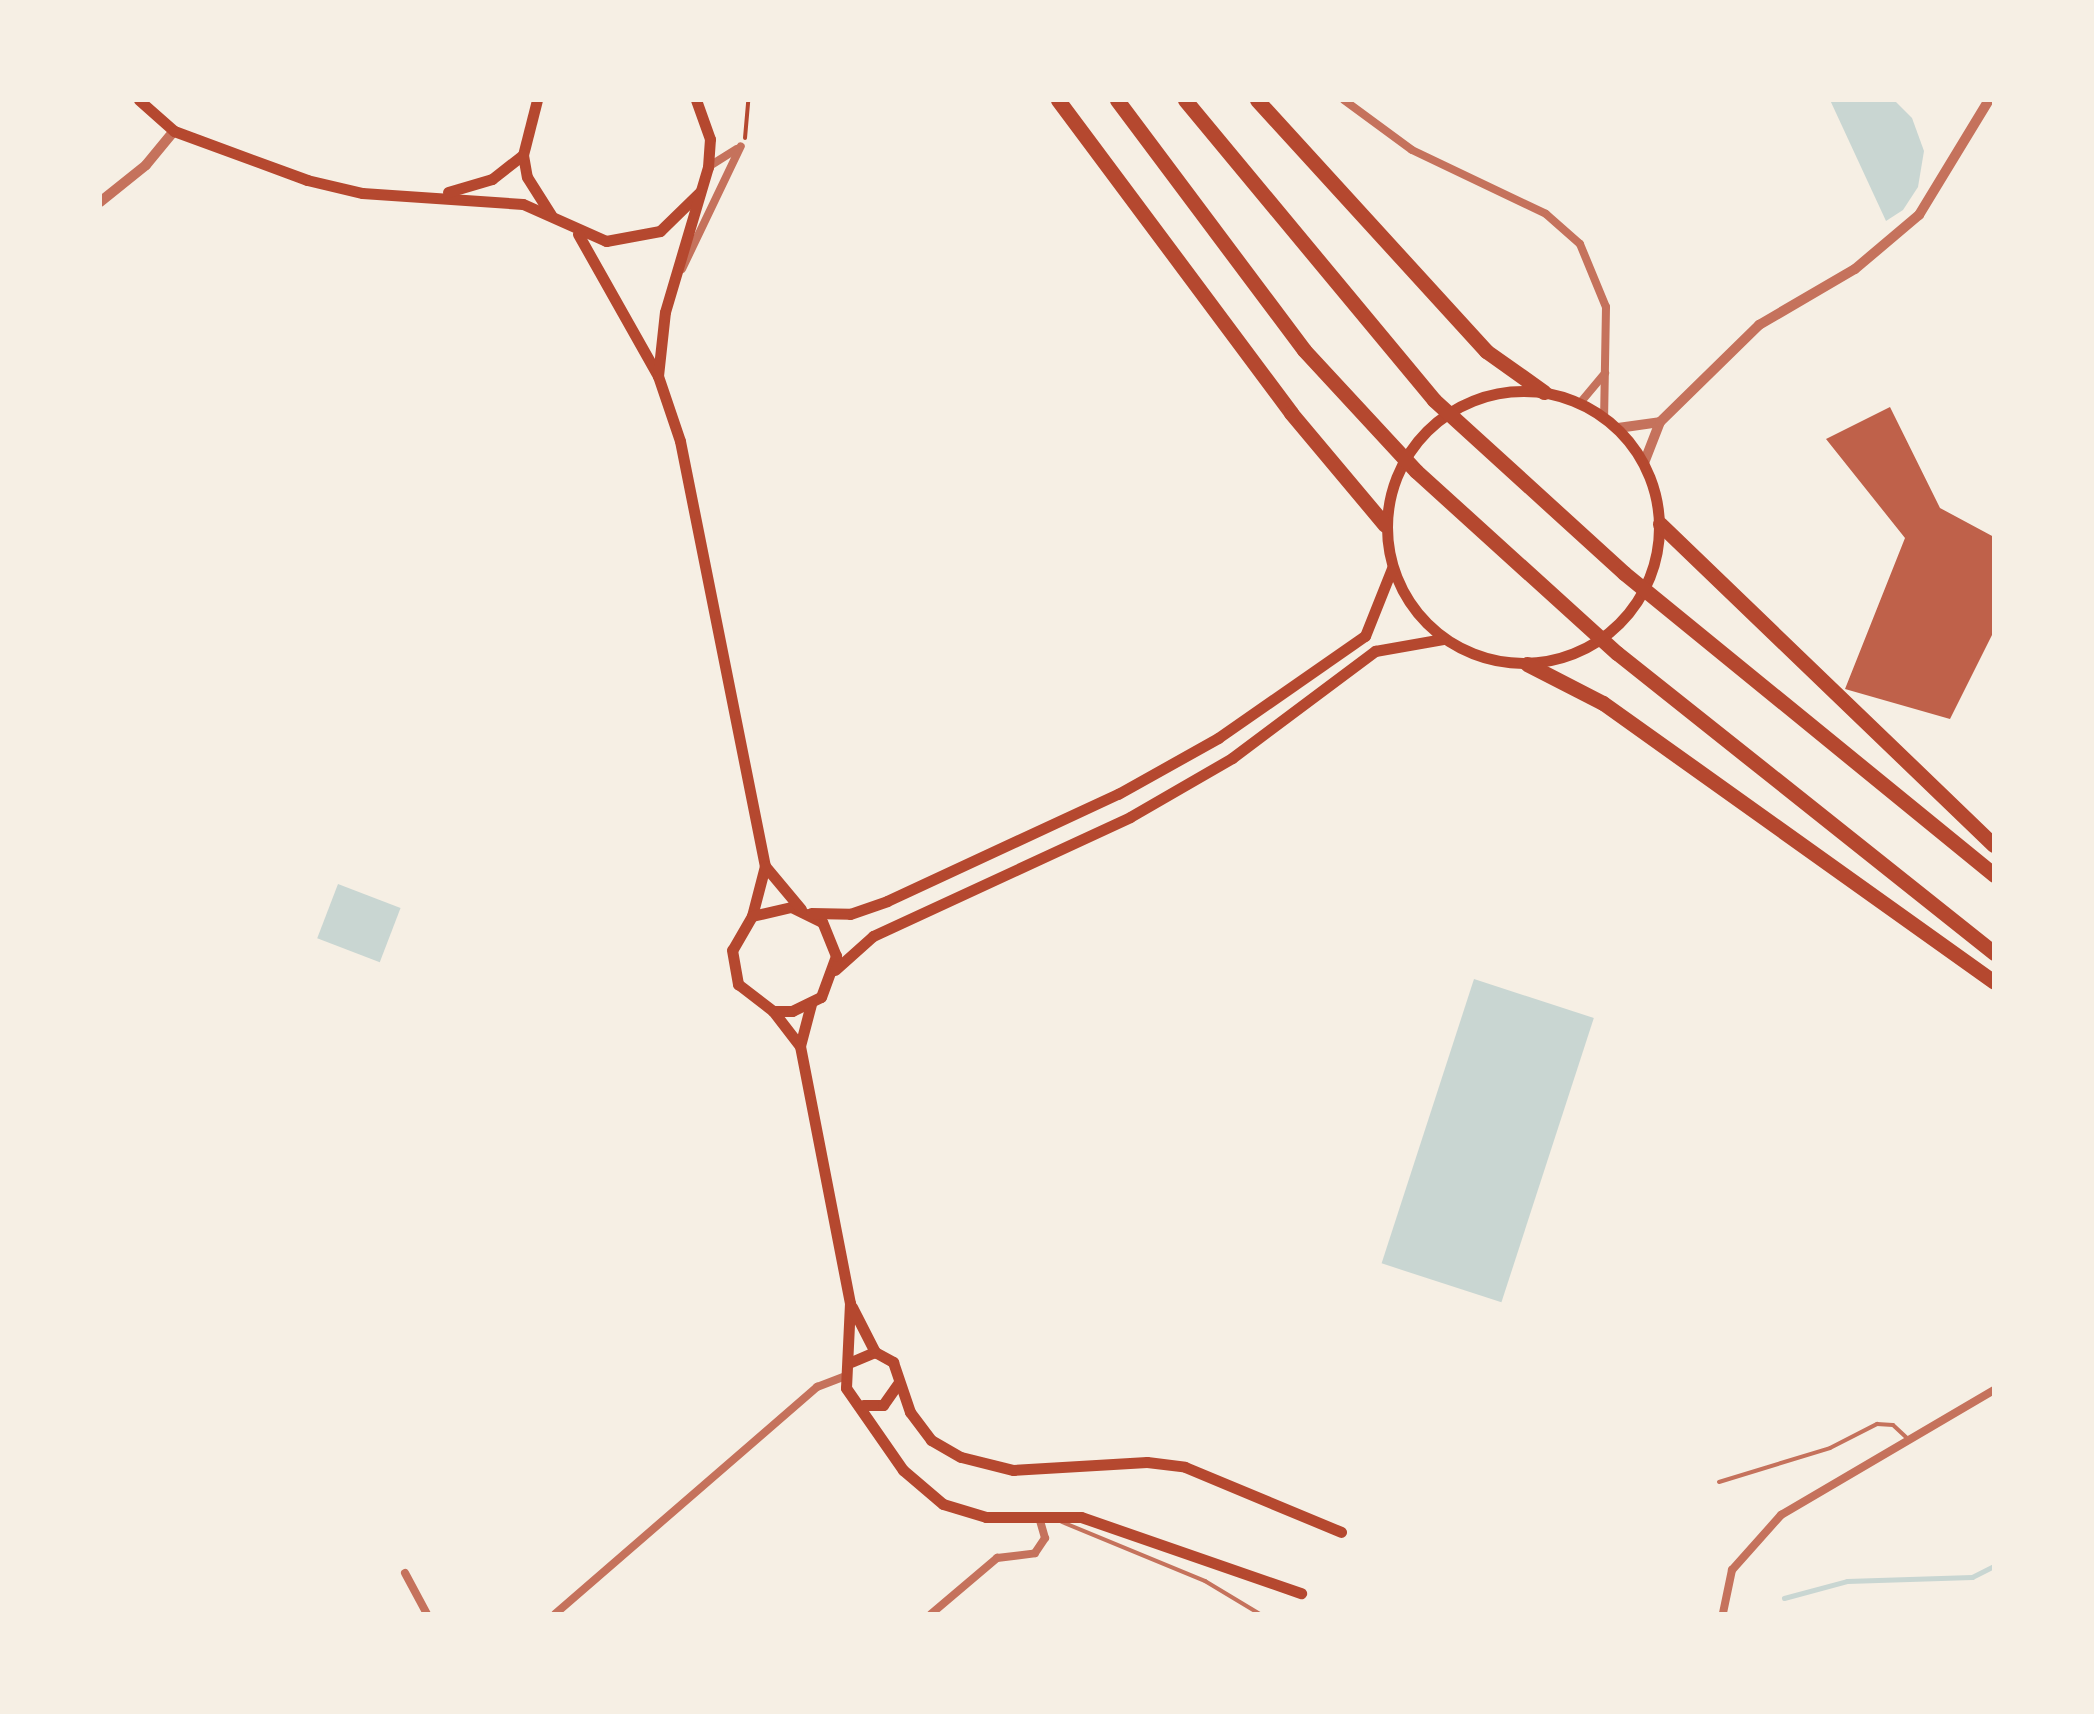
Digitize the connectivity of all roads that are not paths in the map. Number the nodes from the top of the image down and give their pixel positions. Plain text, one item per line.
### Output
1 (139, 100) edge
2 (538, 100) edge
3 (696, 100) edge
4 (1058, 100) edge
5 (1117, 100) edge
6 (1185, 100) edge
7 (1257, 100) edge
8 (1344, 100) edge
9 (1989, 100) edge
10 (174, 131) junction
11 (523, 155) junction
12 (708, 166) junction
13 (700, 192) junction
14 (411, 194) junction
15 (100, 202) edge
16 (555, 219) junction
17 (578, 234) junction
18 (672, 291) junction
19 (1604, 373) junction
20 (658, 376) junction
21 (1544, 392) junction
22 (1580, 403) junction
23 (1604, 417) junction
24 (1660, 422) junction
25 (1618, 428) junction
26 (1644, 463) junction
27 (1660, 524) junction
28 (1386, 525) junction
29 (1392, 568) junction
30 (1443, 639) junction
31 (1528, 664) junction
32 (1994, 845) edge
33 (765, 866) junction
34 (1994, 875) edge
35 (806, 911) junction
36 (752, 916) junction
37 (1994, 953) edge
38 (835, 970) junction
39 (1994, 982) edge
40 (812, 1004) junction
41 (774, 1011) junction
42 (800, 1046) junction
43 (850, 1303) junction
44 (875, 1352) junction
45 (851, 1362) junction
46 (845, 1376) junction
47 (900, 1381) junction
48 (1994, 1390) edge
49 (862, 1405) junction
50 (1906, 1437) junction
51 (1719, 1482) dead end
52 (1039, 1517) junction
53 (1054, 1517) junction
54 (1341, 1532) dead end
55 (405, 1573) dead end
56 (1301, 1593) dead end
57 (427, 1614) edge
58 (555, 1614) edge
59 (931, 1614) edge
60 (1260, 1614) edge
61 (1723, 1614) edge

1 - 10 main road
2 - 11 main road
3 - 12 main road
4 - 28 highway
5 - 37 highway
6 - 34 highway
7 - 21 highway
8 - 19 street
9 - 24 street
10 - 14 main road
10 - 15 street
11 - 14 main road
11 - 16 main road
12 - 13 main road
12 - 18 street
13 - 17 main road
13 - 18 main road
14 - 16 main road
16 - 17 main road
17 - 20 main road
18 - 20 main road
19 - 22 street
19 - 23 street
20 - 33 main road
21 - 22 main road
21 - 28 main road
22 - 23 main road
23 - 25 main road
24 - 25 street
24 - 26 street
25 - 26 main road
26 - 27 main road
27 - 31 main road
27 - 32 highway
28 - 29 main road
29 - 30 main road
29 - 35 main road
30 - 31 main road
30 - 38 main road
31 - 39 highway
33 - 35 main road
33 - 36 main road
35 - 36 main road
35 - 38 main road
36 - 41 main road
38 - 40 main road
40 - 41 main road
40 - 42 main road
41 - 42 main road
42 - 43 main road
43 - 44 main road
43 - 45 main road
44 - 45 main road
44 - 47 main road
45 - 46 main road
46 - 49 main road
46 - 58 street
47 - 49 main road
47 - 54 main road
48 - 50 street
49 - 52 main road
50 - 51 lane
50 - 61 street
52 - 53 main road
52 - 59 street
53 - 56 main road
53 - 60 lane
55 - 57 street

